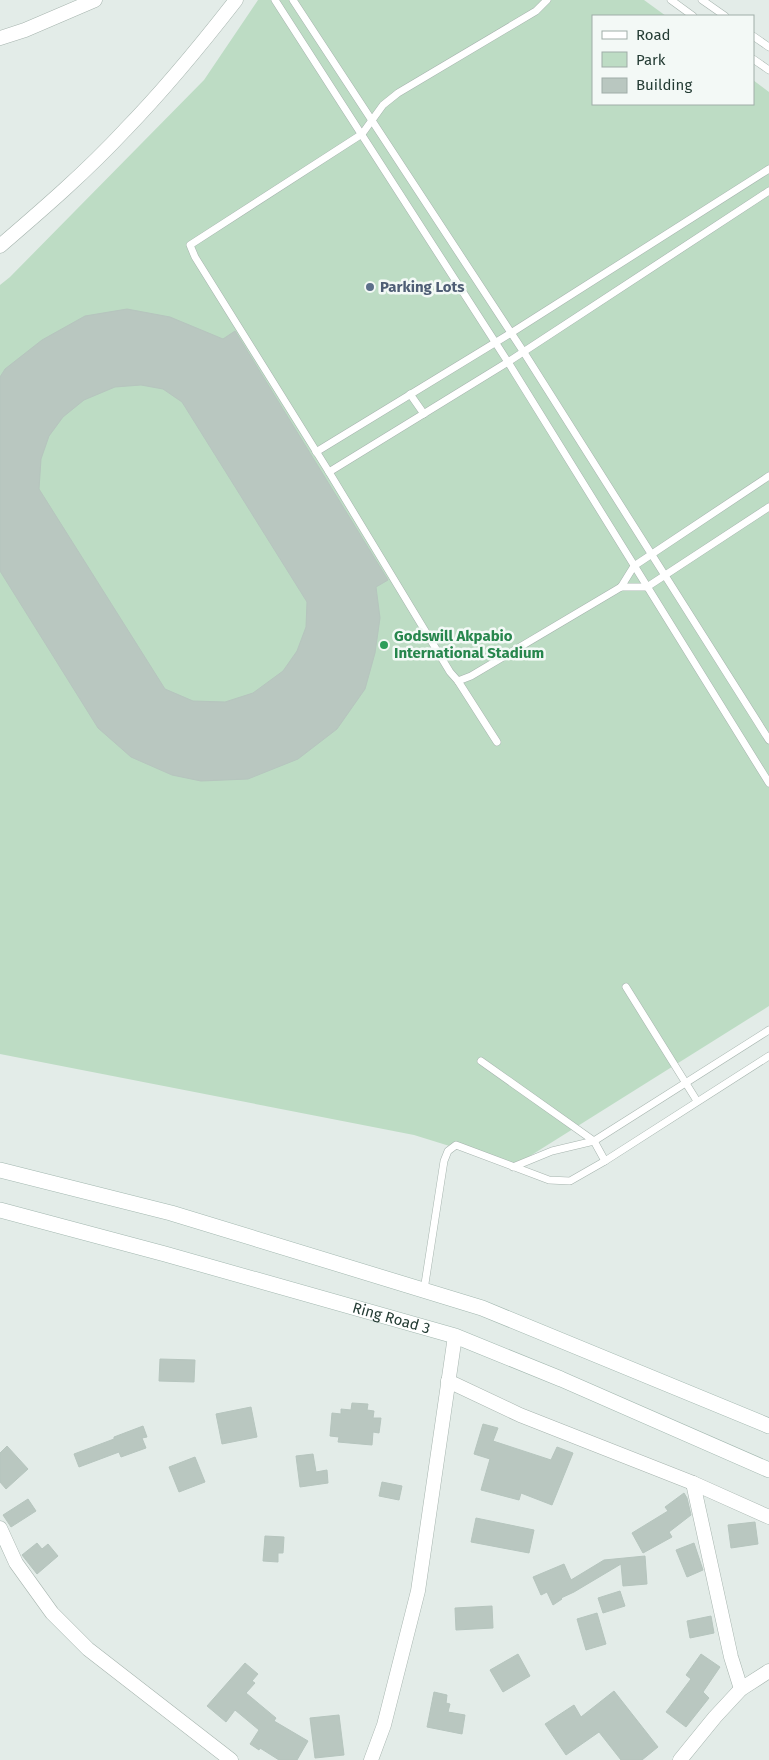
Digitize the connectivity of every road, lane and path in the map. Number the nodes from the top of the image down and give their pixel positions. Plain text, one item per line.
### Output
1 (95, 0) edge
2 (236, 0) edge
3 (275, 0) edge
4 (293, 0) edge
5 (547, 0) edge
6 (671, 0) edge
7 (702, 0) edge
8 (692, 15) edge
9 (724, 15) edge
10 (754, 37) edge
11 (0, 38) edge
12 (769, 47) edge
13 (754, 60) edge
14 (769, 70) edge
15 (372, 121) junction
16 (362, 134) junction
17 (769, 169) edge
18 (769, 191) edge
19 (0, 246) edge
20 (511, 333) junction
21 (495, 342) junction
22 (523, 351) junction
23 (508, 362) junction
24 (410, 394) junction
25 (424, 414) junction
26 (316, 452) junction
27 (329, 472) junction
28 (769, 476) edge
29 (769, 507) edge
30 (651, 554) junction
31 (634, 566) junction
32 (664, 575) junction
33 (621, 587) junction
34 (647, 587) junction
35 (458, 681) junction
36 (769, 740) edge
37 (496, 742) dead end
38 (769, 782) edge
39 (626, 987) dead end
40 (769, 1030) edge
41 (769, 1056) edge
42 (481, 1060) dead end
43 (686, 1082) junction
44 (697, 1101) junction
45 (594, 1142) junction
46 (605, 1161) junction
47 (513, 1167) junction
48 (0, 1170) edge
49 (0, 1210) edge
50 (424, 1290) junction
51 (455, 1336) junction
52 (448, 1381) junction
53 (769, 1426) edge
54 (769, 1470) edge
55 (693, 1483) junction
56 (769, 1517) edge
57 (0, 1528) edge
58 (769, 1671) edge
59 (741, 1689) junction
60 (231, 1760) edge
61 (371, 1760) edge
62 (680, 1760) edge

1 - 11 street
2 - 19 street
3 - 16 lane
4 - 15 lane
5 - 15 lane
6 - 8 lane
7 - 9 lane
10 - 12 lane
13 - 14 lane
15 - 16 lane
15 - 20 lane
16 - 21 lane
16 - 26 lane
17 - 20 lane
18 - 22 lane
20 - 21 lane
20 - 22 lane
21 - 23 lane
21 - 24 lane
22 - 23 lane
22 - 30 lane
23 - 25 lane
23 - 31 lane
24 - 25 lane
24 - 26 lane
25 - 27 lane
26 - 27 lane
27 - 35 lane
28 - 30 lane
29 - 32 lane
30 - 31 lane
30 - 32 lane
31 - 33 lane
31 - 34 lane
32 - 34 lane
32 - 36 lane
33 - 34 lane
33 - 35 lane
34 - 38 lane
35 - 37 lane
39 - 43 lane
40 - 43 lane
41 - 44 lane
42 - 45 lane
43 - 44 lane
43 - 45 lane
44 - 46 lane
45 - 46 lane
45 - 47 lane
46 - 47 lane
47 - 50 lane
48 - 50 main road
49 - 51 main road, Ring Road 3
50 - 53 main road
51 - 52 street
51 - 54 main road, Ring Road 3
52 - 55 street
52 - 61 street
55 - 56 street
55 - 59 street
57 - 60 street
58 - 59 street
59 - 62 street

